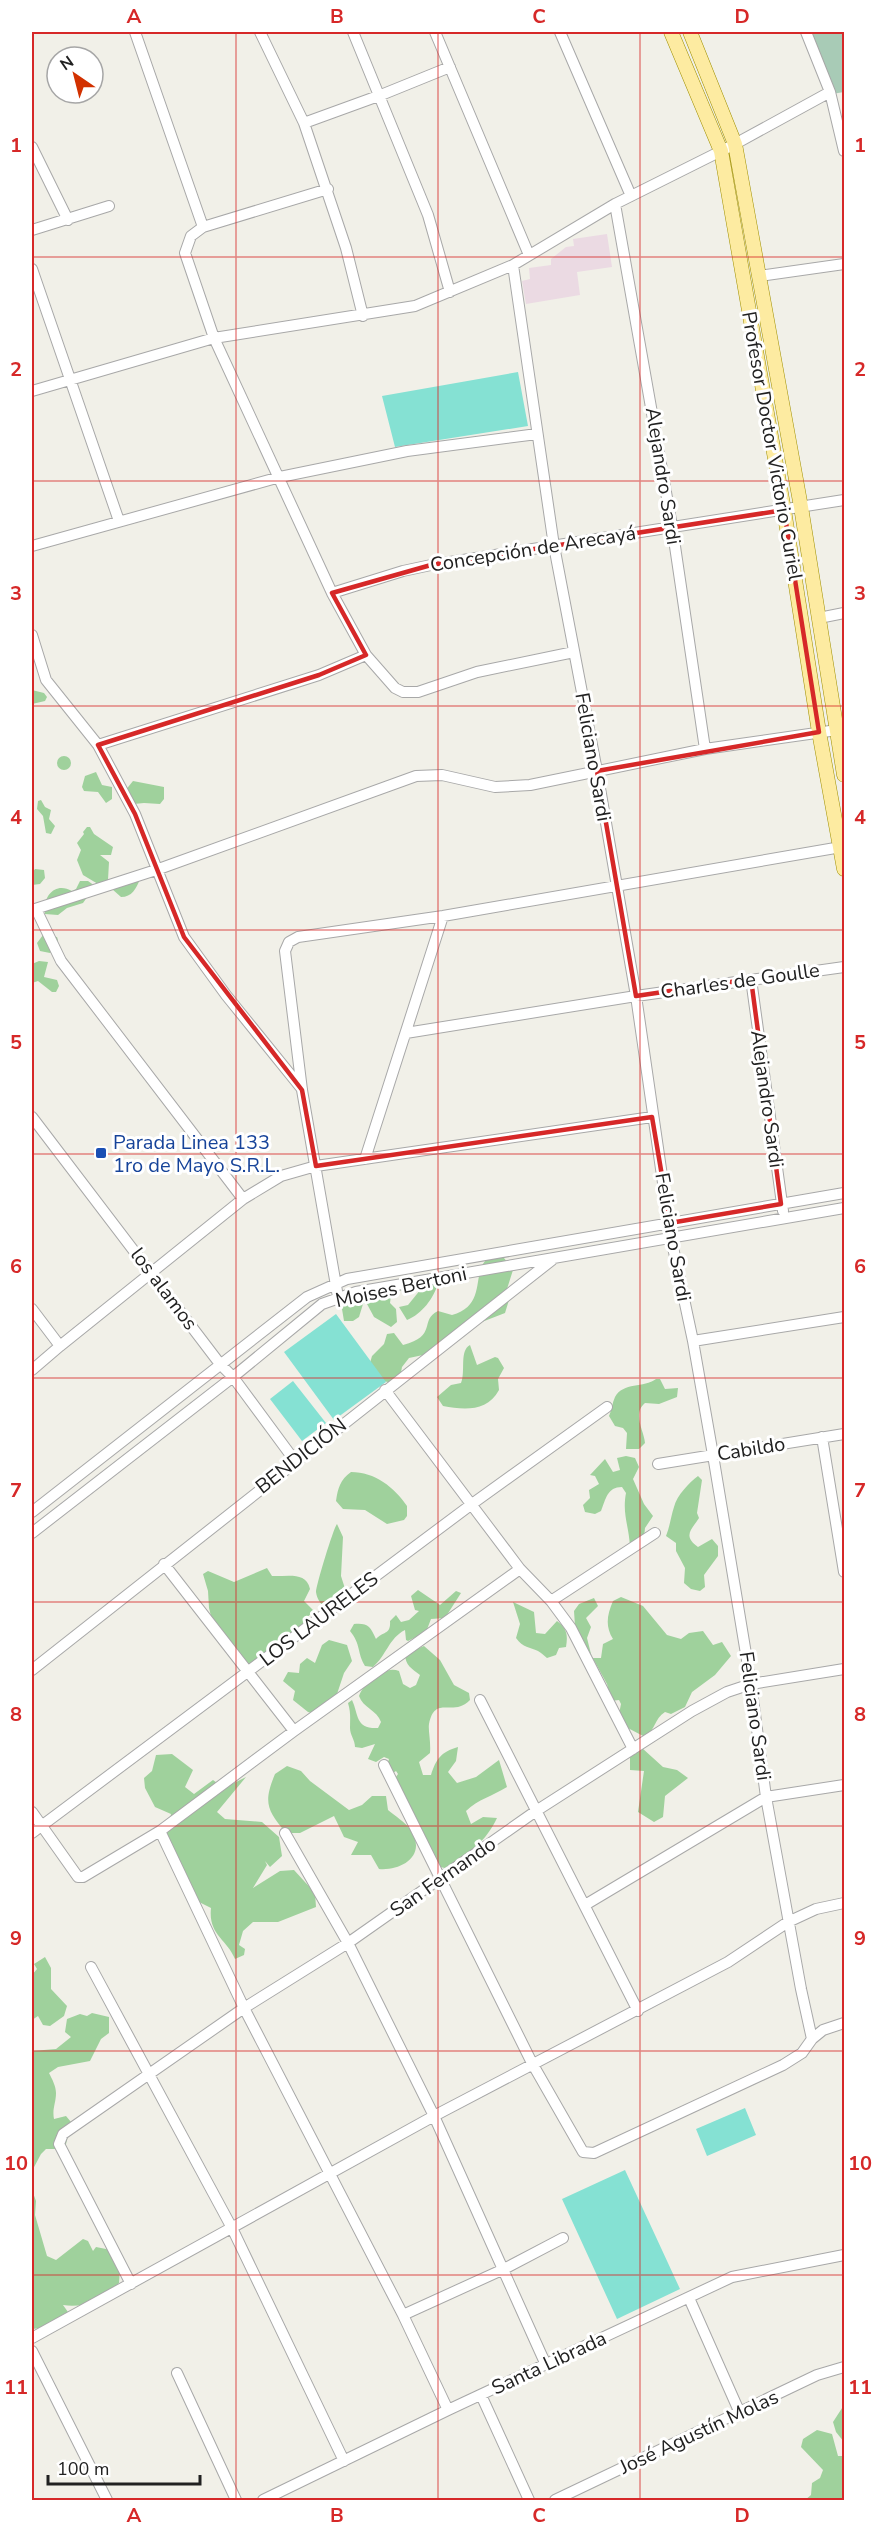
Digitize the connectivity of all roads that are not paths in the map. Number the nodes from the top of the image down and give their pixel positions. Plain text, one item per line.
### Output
1 (135, 32) edge
2 (260, 32) edge
3 (353, 32) edge
4 (435, 32) edge
5 (560, 32) edge
6 (671, 32) edge
7 (690, 32) edge
8 (806, 32) edge
9 (450, 67) junction
10 (830, 92) junction
11 (381, 95) junction
12 (304, 123) junction
13 (735, 144) junction
14 (32, 147) edge
15 (721, 151) junction
16 (844, 151) edge
17 (328, 189) junction
18 (631, 196) junction
19 (615, 204) junction
20 (109, 206) dead end
21 (68, 220) junction
22 (203, 227) junction
23 (32, 230) edge
24 (529, 255) junction
25 (844, 264) edge
26 (513, 265) junction
27 (32, 269) edge
28 (759, 276) junction
29 (450, 292) junction
30 (363, 316) junction
31 (214, 338) junction
32 (69, 380) junction
33 (32, 391) edge
34 (537, 434) junction
35 (280, 477) junction
36 (844, 500) edge
37 (801, 507) junction
38 (784, 510) junction
39 (119, 521) junction
40 (672, 526) junction
41 (32, 546) edge
42 (554, 546) junction
43 (332, 593) junction
44 (844, 613) edge
45 (819, 618) junction
46 (32, 635) edge
47 (574, 652) junction
48 (366, 655) junction
49 (832, 731) edge
50 (98, 745) junction
51 (705, 749) junction
52 (597, 771) junction
53 (844, 775) edge
54 (841, 848) junction
55 (844, 869) edge
56 (156, 870) junction
57 (615, 885) junction
58 (34, 910) edge
59 (443, 916) junction
60 (844, 967) edge
61 (751, 979) junction
62 (636, 996) junction
63 (406, 1033) junction
64 (302, 1090) junction
65 (32, 1117) edge
66 (652, 1117) junction
67 (365, 1159) junction
68 (316, 1166) junction
69 (844, 1193) edge
70 (243, 1199) junction
71 (781, 1204) junction
72 (844, 1208) edge
73 (784, 1218) junction
74 (669, 1223) junction
75 (671, 1238) junction
76 (567, 1241) junction
77 (555, 1257) junction
78 (152, 1272) junction
79 (337, 1283) junction
80 (338, 1297) junction
81 (32, 1309) edge
82 (844, 1317) edge
83 (693, 1341) junction
84 (60, 1346) junction
85 (220, 1364) junction
86 (32, 1370) edge
87 (233, 1377) junction
88 (385, 1390) junction
89 (607, 1407) dead end
90 (844, 1434) edge
91 (822, 1437) junction
92 (713, 1455) junction
93 (295, 1461) junction
94 (658, 1464) dead end
95 (472, 1504) junction
96 (32, 1512) edge
97 (32, 1533) edge
98 (655, 1533) dead end
99 (164, 1564) junction
100 (520, 1569) junction
101 (844, 1572) edge
102 (551, 1601) junction
103 (32, 1669) edge
104 (844, 1669) edge
105 (248, 1672) junction
106 (751, 1684) junction
107 (480, 1700) dead end
108 (294, 1731) junction
109 (633, 1749) junction
110 (384, 1766) dead end
111 (844, 1785) edge
112 (766, 1797) junction
113 (536, 1811) junction
114 (32, 1812) edge
115 (42, 1825) junction
116 (160, 1831) junction
117 (32, 1833) edge
118 (285, 1833) dead end
119 (440, 1879) junction
120 (844, 1903) edge
121 (585, 1905) junction
122 (788, 1922) junction
123 (348, 1943) junction
124 (91, 1967) dead end
125 (244, 2008) junction
126 (638, 2011) junction
127 (844, 2023) edge
128 (812, 2039) junction
129 (532, 2063) junction
130 (149, 2073) junction
131 (434, 2116) junction
132 (330, 2173) junction
133 (232, 2228) junction
134 (563, 2238) dead end
135 (844, 2254) edge
136 (504, 2269) junction
137 (132, 2283) junction
138 (688, 2298) junction
139 (403, 2315) junction
140 (32, 2338) edge
141 (32, 2351) edge
142 (546, 2365) junction
143 (844, 2367) edge
144 (177, 2373) dead end
145 (481, 2396) junction
146 (448, 2410) junction
147 (739, 2411) junction
148 (344, 2461) junction
149 (107, 2500) edge
150 (236, 2500) edge
151 (267, 2500) edge
152 (530, 2500) edge
153 (555, 2500) edge

1 - 22 street
2 - 12 street
3 - 11 street
4 - 9 street
5 - 18 street
6 - 15 main road, Profesor Doctor Victorio Curiel
7 - 13 main road, Profesor Doctor Victorio Curiel
8 - 10 street
9 - 11 street
9 - 24 street
10 - 13 street
10 - 16 street
11 - 12 street
11 - 29 street
12 - 17 street
13 - 15 street
13 - 28 main road, Profesor Doctor Victorio Curiel
14 - 21 street
15 - 18 street
15 - 38 main road, Profesor Doctor Victorio Curiel
17 - 22 street
17 - 30 street
18 - 19 street
19 - 24 street
19 - 40 street, Alejandro Sardi
20 - 21 street
21 - 23 street
22 - 31 street
24 - 26 street
25 - 28 street
26 - 29 street
26 - 34 street, Feliciano Sardi
27 - 32 street
28 - 37 main road, Profesor Doctor Victorio Curiel
29 - 30 street
30 - 31 street
31 - 32 street
31 - 35 street
32 - 33 street
32 - 39 street
34 - 35 street
34 - 42 street, Feliciano Sardi
35 - 39 street
35 - 43 street
36 - 37 street, Concepción de Arecayá
37 - 38 street, Concepción de Arecayá
37 - 45 main road, Profesor Doctor Victorio Curiel
38 - 40 street, Concepción de Arecayá
38 - 49 main road, Profesor Doctor Victorio Curiel
39 - 41 street
40 - 42 street, Concepción de Arecayá
40 - 51 street, Alejandro Sardi
42 - 43 street, Concepción de Arecayá
42 - 47 street, Feliciano Sardi
43 - 48 street
44 - 45 street
45 - 49 main road, Profesor Doctor Victorio Curiel
46 - 50 street
47 - 48 street
47 - 52 street, Feliciano Sardi
48 - 50 street
49 - 51 street
49 - 53 main road, Profesor Doctor Victorio Curiel
49 - 54 main road, Profesor Doctor Victorio Curiel
50 - 56 street
51 - 52 street
52 - 56 street
52 - 57 street, Feliciano Sardi
54 - 55 main road, Profesor Doctor Victorio Curiel
54 - 57 street
56 - 58 street
56 - 64 street
57 - 59 street
57 - 62 street, Feliciano Sardi
58 - 70 street
59 - 63 street
59 - 64 street
60 - 61 street, Charles de Goulle
61 - 62 street, Charles de Goulle
61 - 71 street, Alejandro Sardi
62 - 63 street, Charles de Goulle
62 - 66 street, Feliciano Sardi
63 - 67 street
64 - 68 street
65 - 78 street, los alamos
66 - 67 street
66 - 74 street, Feliciano Sardi
67 - 68 street
68 - 70 street
68 - 79 street
69 - 71 street, Moises Bertoni
70 - 78 street
71 - 73 street, Alejandro Sardi
71 - 74 street, Moises Bertoni
72 - 73 street, Moises Bertoni
73 - 75 street, Moises Bertoni
74 - 75 street, Feliciano Sardi
74 - 76 street, Moises Bertoni
75 - 77 street, Moises Bertoni
75 - 83 street, Feliciano Sardi
76 - 77 street, BENDICIÓN
76 - 79 street, Moises Bertoni
77 - 80 street, Moises Bertoni
77 - 88 street, BENDICIÓN
78 - 84 street
78 - 85 street, los alamos
79 - 80 street
79 - 85 street, Moises Bertoni
80 - 87 street, Moises Bertoni
81 - 84 street
82 - 83 street
83 - 92 street, Feliciano Sardi
84 - 86 street
85 - 87 street, los alamos
85 - 96 street, Moises Bertoni
87 - 93 street, los alamos
87 - 97 street, Moises Bertoni
88 - 93 street, BENDICIÓN
88 - 95 street
89 - 95 street, LOS LAURELES
90 - 91 street, Cabildo
91 - 92 street, Cabildo
91 - 101 street
92 - 94 street, Cabildo
92 - 106 street, Feliciano Sardi
93 - 99 street, BENDICIÓN
95 - 100 street
95 - 105 street, LOS LAURELES
98 - 102 street
99 - 103 street, BENDICIÓN
99 - 105 street
100 - 102 street
100 - 108 street
102 - 109 street
104 - 106 street, San Fernando
105 - 108 street
105 - 115 street, LOS LAURELES
106 - 109 street, San Fernando
106 - 112 street, Feliciano Sardi
107 - 113 street
108 - 116 street
109 - 113 street, San Fernando
110 - 119 street
111 - 112 street
112 - 121 street
112 - 122 street, Feliciano Sardi
113 - 119 street, San Fernando
113 - 121 street
114 - 115 street
115 - 116 street
115 - 117 street, LOS LAURELES
116 - 125 street
118 - 123 street
119 - 123 street, San Fernando
119 - 129 street
120 - 122 street
121 - 126 street
122 - 126 street
122 - 128 street, Feliciano Sardi
123 - 125 street, San Fernando
123 - 131 street
124 - 130 street
125 - 130 street, San Fernando
125 - 132 street
126 - 129 street
127 - 128 street
128 - 129 street
129 - 131 street
130 - 133 street
130 - 137 street, San Fernando
131 - 132 street
131 - 136 street
132 - 133 street
132 - 139 street
133 - 137 street
133 - 148 street
134 - 136 street
135 - 138 street, Santa Librada
136 - 139 street
136 - 142 street
137 - 140 street
138 - 142 street, Santa Librada
138 - 147 street
139 - 146 street
141 - 149 street
142 - 145 street, Santa Librada
143 - 147 street, José Agustín Molas
144 - 150 street
145 - 146 street, Santa Librada
145 - 152 street
146 - 148 street, Santa Librada
147 - 153 street, José Agustín Molas
148 - 151 street, Santa Librada

